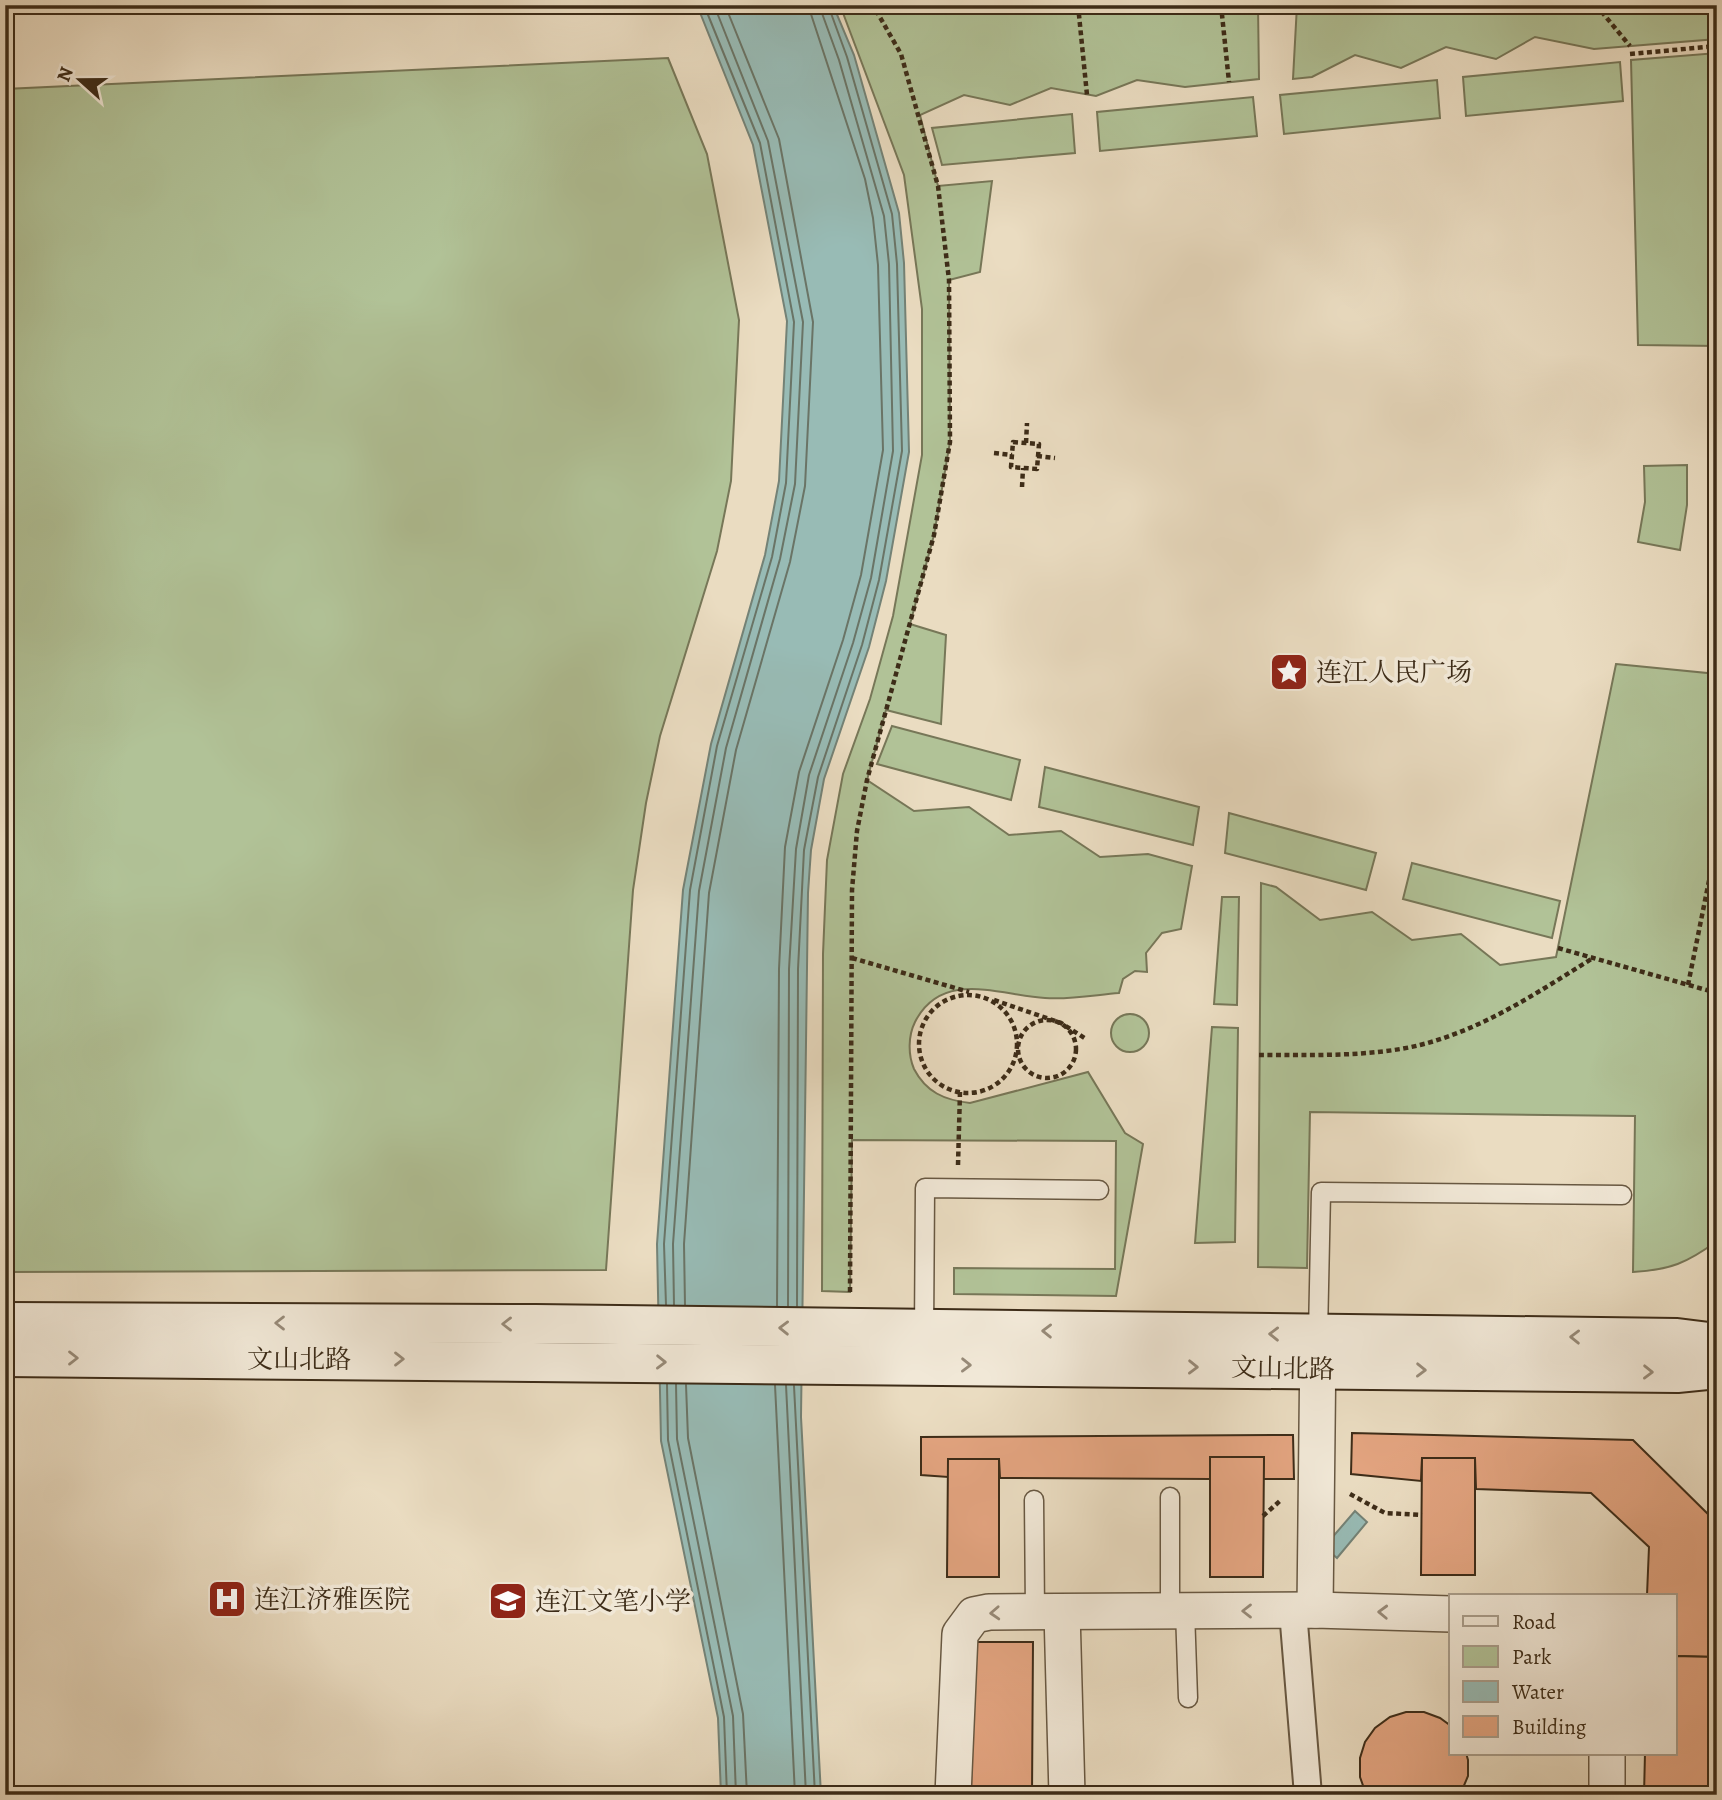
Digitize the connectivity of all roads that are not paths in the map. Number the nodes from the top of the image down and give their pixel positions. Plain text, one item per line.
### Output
1 (1099, 1190) dead end
2 (1622, 1195) dead end
3 (5, 1322) edge
4 (850, 1328) junction
5 (1717, 1343) edge
6 (923, 1347) junction
7 (1318, 1351) junction
8 (5, 1357) edge
9 (1717, 1369) edge
10 (1170, 1497) dead end
11 (1034, 1500) dead end
12 (1304, 1610) junction
13 (1177, 1611) junction
14 (1048, 1612) junction
15 (1449, 1614) edge
16 (1188, 1698) dead end
17 (1607, 1755) edge
18 (953, 1795) edge
19 (1067, 1795) edge
20 (1308, 1795) edge
21 (1607, 1795) edge

1 - 6 lane
2 - 7 lane
4 -> 3 main road, 文山北路
4 - 6 main road, 文山北路
8 -> 4 main road, 文山北路
5 -> 7 main road, 文山北路
6 - 7 main road, 文山北路
7 -> 9 main road, 文山北路
7 - 12 street
10 - 13 lane
11 - 14 lane
12 -> 13 street
15 -> 12 street
12 - 20 street
13 - 14 street
13 - 16 lane
14 -> 18 street
14 - 19 street
17 - 21 street

